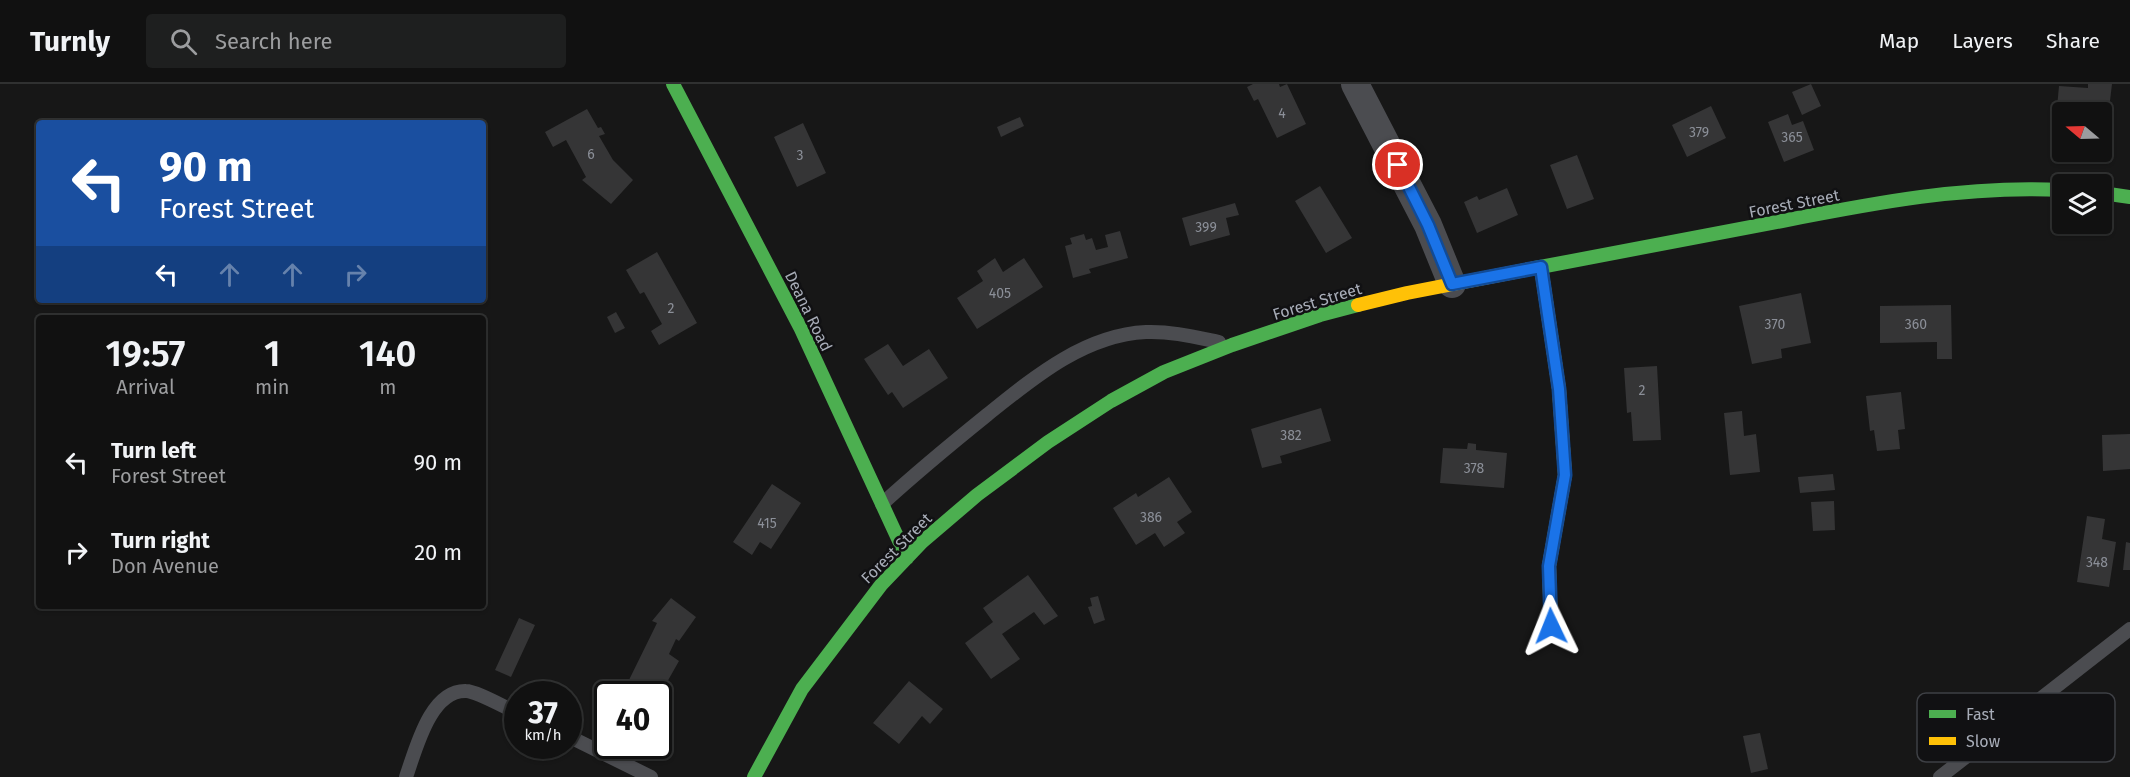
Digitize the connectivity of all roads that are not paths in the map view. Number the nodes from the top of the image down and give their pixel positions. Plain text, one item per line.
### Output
1 (673, 84) edge
2 (1355, 84) edge
3 (2052, 189) edge
4 (2112, 194) edge
5 (2130, 196) edge
6 (1541, 267) junction
7 (1452, 284) junction
8 (1232, 345) junction
9 (882, 504) junction
10 (907, 558) junction
11 (1551, 626) dead end
12 (2130, 629) edge
13 (2048, 693) edge
14 (504, 707) edge
15 (582, 743) edge
16 (1959, 762) edge
17 (406, 777) edge
18 (651, 777) edge
19 (754, 777) edge
20 (1940, 777) edge

1 - 9 street, Deana Road
2 - 7 street
3 - 6 street, Forest Street
4 - 5 street
6 - 7 street, Forest Street
6 - 11 street
7 - 8 street, Forest Street
8 - 9 lane
8 - 10 street, Forest Street
9 - 10 street, Deana Road
10 - 19 street, Forest Street
12 - 13 lane
14 - 17 lane
15 - 18 lane
16 - 20 lane

